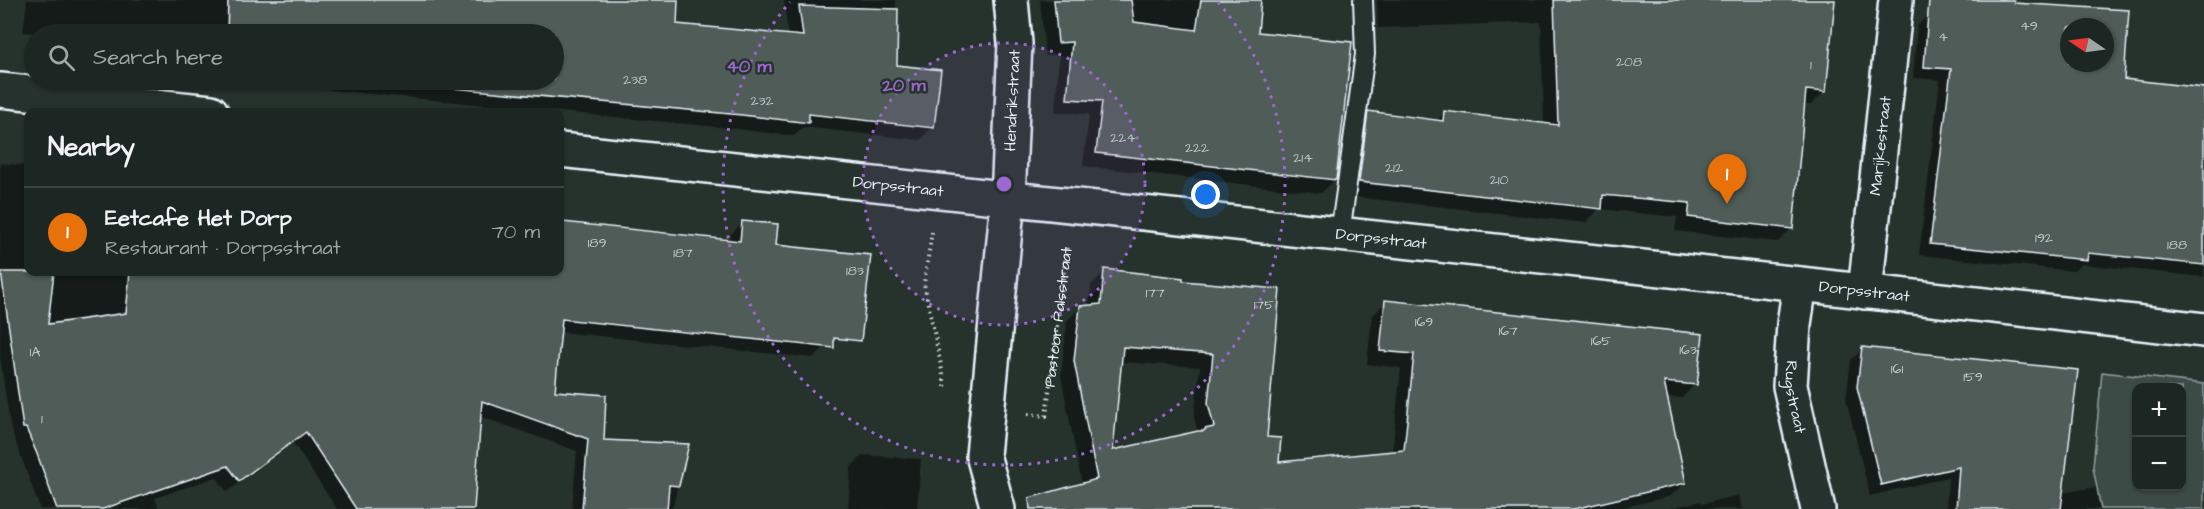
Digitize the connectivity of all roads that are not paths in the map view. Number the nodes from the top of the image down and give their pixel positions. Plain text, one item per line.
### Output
1 (1011, 0) edge
2 (1363, 0) edge
3 (1896, 0) edge
4 (0, 90) edge
5 (173, 108) edge
6 (564, 150) edge
7 (1008, 199) junction
8 (1340, 234) junction
9 (1800, 284) junction
10 (1865, 292) junction
11 (2204, 330) edge
12 (998, 509) edge
13 (1818, 509) edge

1 - 7 street, Hendrikstraat
2 - 8 lane
3 - 10 street, Marijkestraat
4 - 5 street
6 - 7 street, Dorpsstraat
7 - 8 street, Dorpsstraat
7 - 12 street
8 - 9 street, Dorpsstraat
9 - 10 street, Dorpsstraat
9 - 13 street, Rugstraat
10 - 11 street, Dorpsstraat

